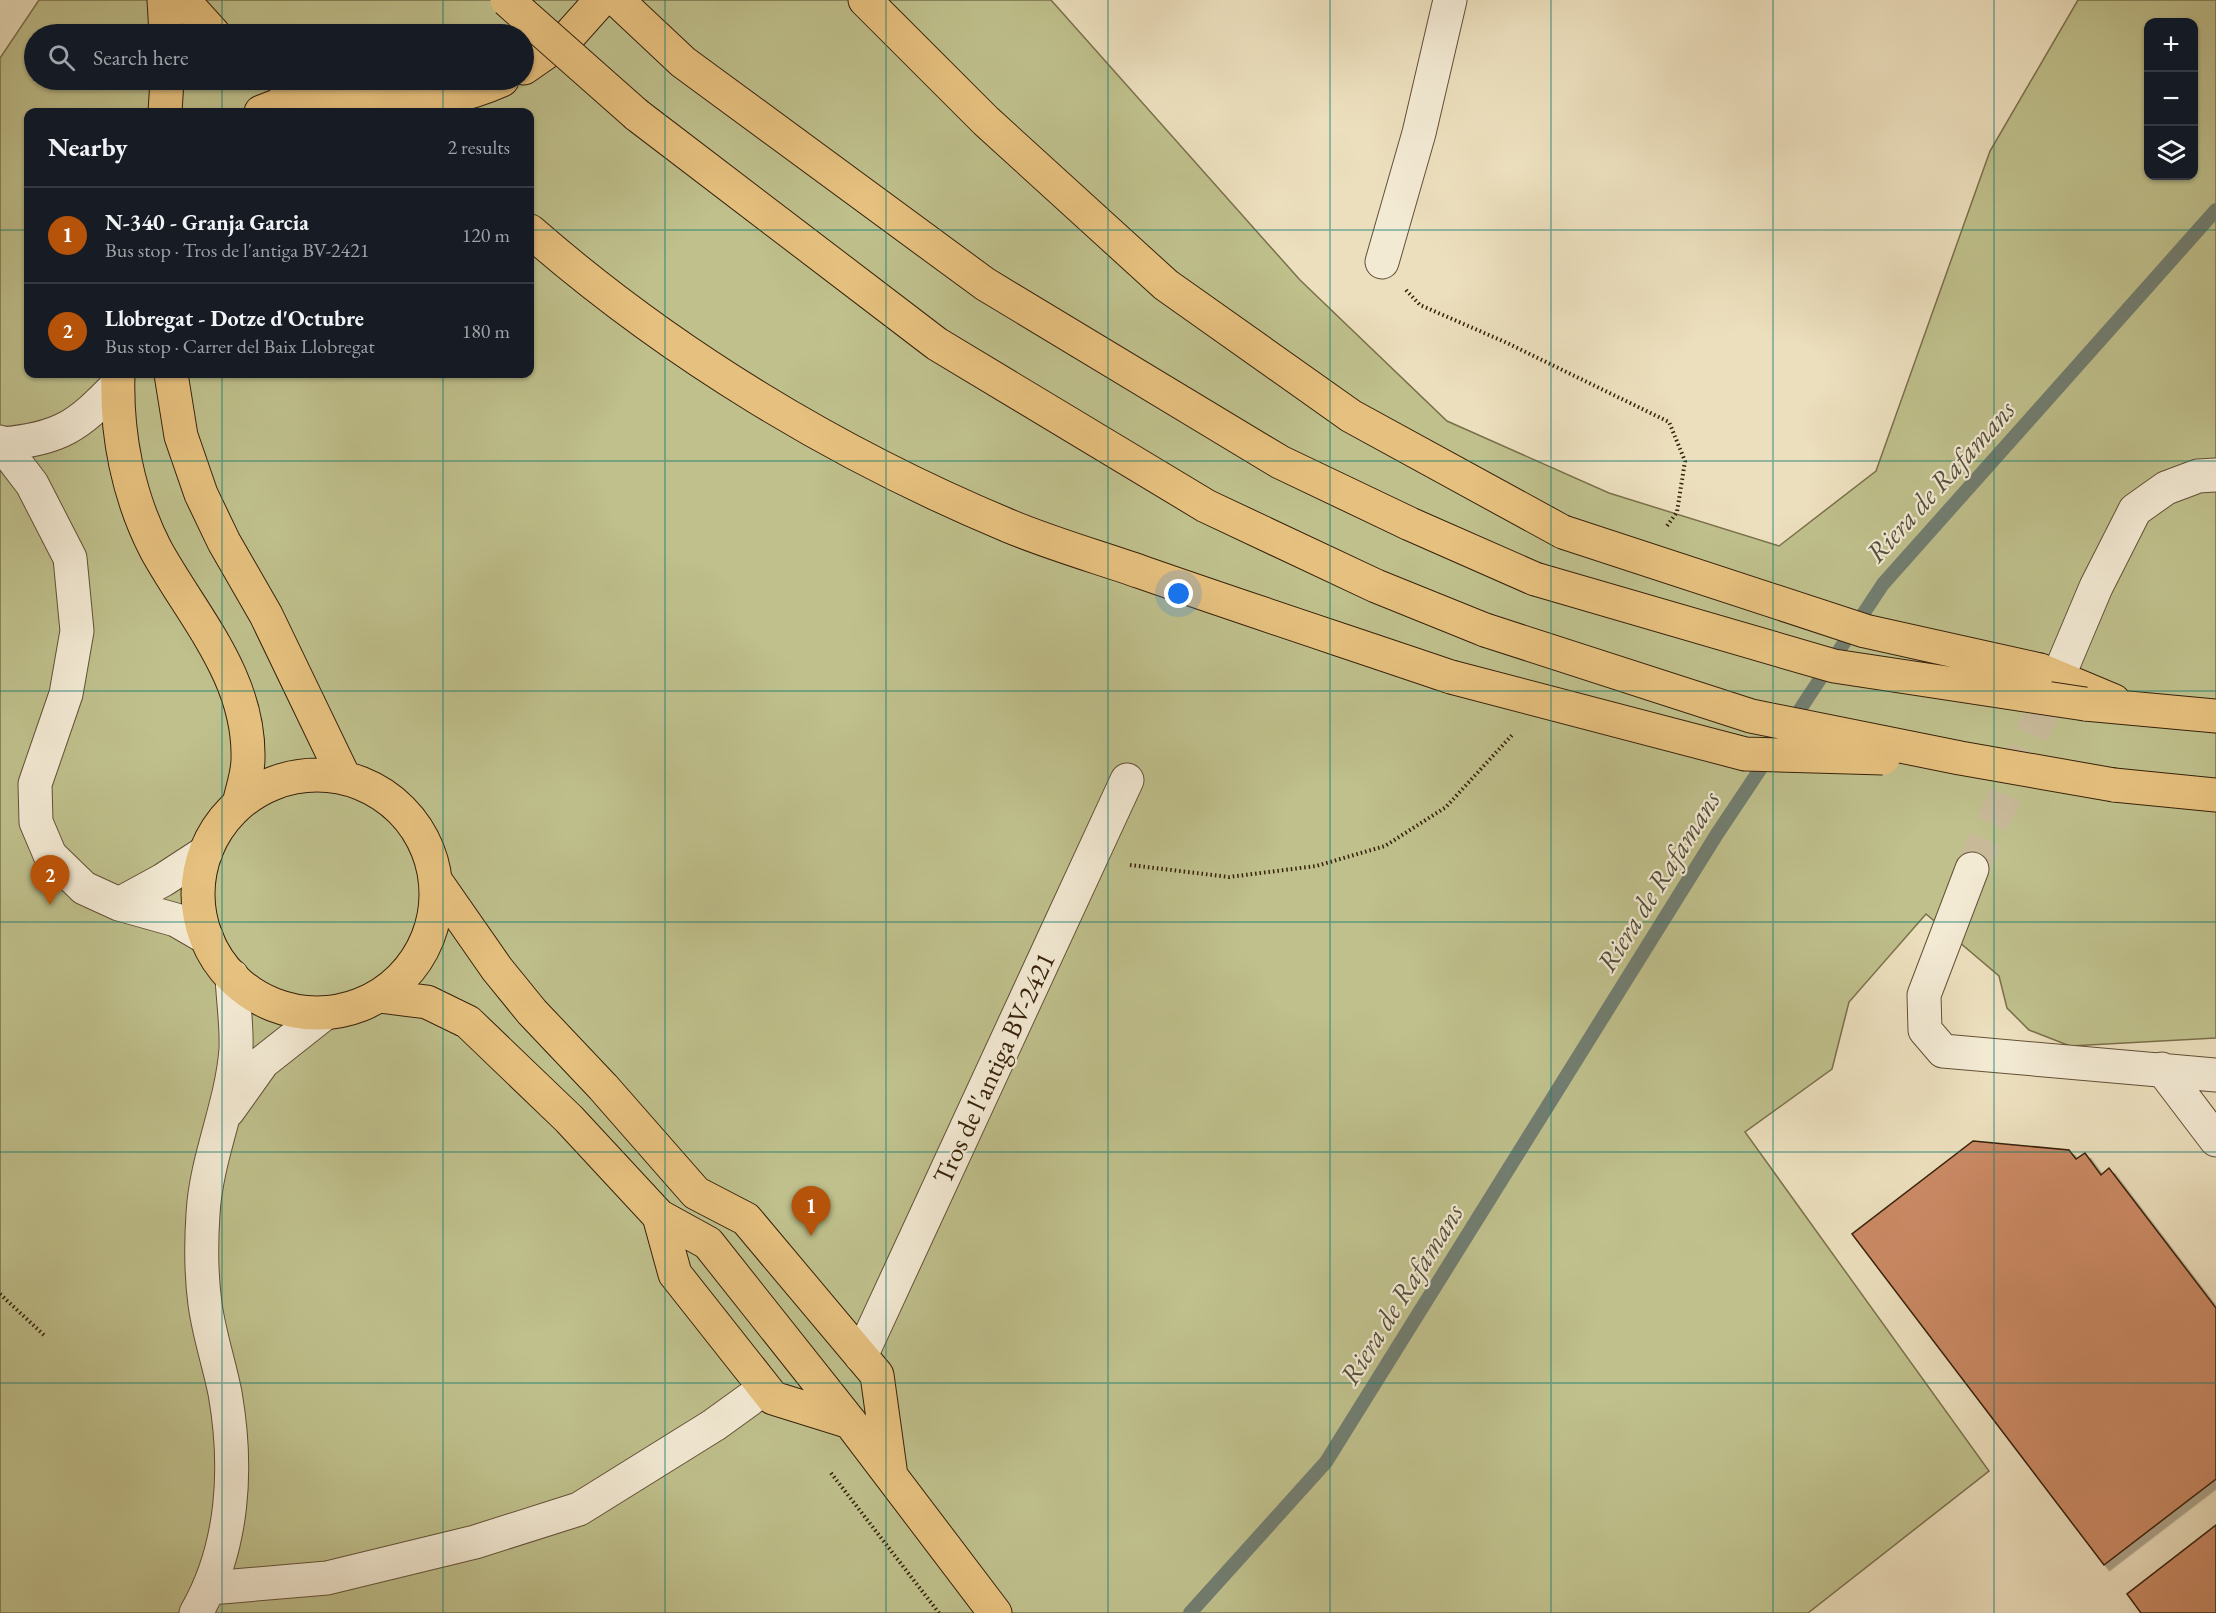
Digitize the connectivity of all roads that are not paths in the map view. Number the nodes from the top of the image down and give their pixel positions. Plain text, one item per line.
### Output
1 (164, 0) edge
2 (183, 0) edge
3 (507, 0) edge
4 (601, 0) edge
5 (617, 0) edge
6 (865, 0) edge
7 (1450, 0) edge
8 (165, 24) edge
9 (205, 24) edge
10 (534, 61) edge
11 (167, 90) edge
12 (308, 90) edge
13 (471, 90) edge
14 (321, 95) junction
15 (165, 108) edge
16 (271, 108) edge
17 (389, 108) edge
18 (534, 235) edge
19 (1382, 262) dead end
20 (172, 378) edge
21 (117, 380) edge
22 (1, 443) edge
23 (2216, 475) edge
24 (2050, 670) junction
25 (2135, 710) junction
26 (2216, 716) edge
27 (1960, 758) junction
28 (344, 777) junction
29 (1127, 780) dead end
30 (2216, 795) edge
31 (239, 804) junction
32 (206, 852) junction
33 (1972, 869) tunnel mouth
34 (435, 880) junction
35 (119, 904) junction
36 (207, 938) junction
37 (232, 976) junction
38 (379, 996) junction
39 (325, 1013) junction
40 (2162, 1069) junction
41 (2216, 1075) edge
42 (222, 1119) junction
43 (2216, 1140) edge
44 (696, 1193) junction
45 (659, 1216) junction
46 (708, 1244) junction
47 (861, 1356) junction
48 (750, 1399) dead end
49 (850, 1422) junction
50 (892, 1478) junction
51 (203, 1600) edge
52 (995, 1613) edge

1 - 8 main road
2 - 9 main road
3 - 27 main road, bridge
4 - 10 main road
5 - 25 main road, bridge
6 - 24 main road, bridge
7 - 19 street
11 - 15 main road
12 - 14 main road
13 - 17 main road
14 - 16 main road
14 - 17 main road
18 - 27 main road, bridge
20 - 28 main road
21 - 22 street
21 - 31 main road
22 - 35 street
23 - 24 street
24 - 25 main road
25 - 26 main road
27 - 30 main road, bridge
28 - 31 main road
28 - 34 main road
29 - 47 street, Tros de l'antiga BV-2421
31 - 32 main road
32 - 35 street
32 - 36 main road
33 - 40 street
34 - 38 main road
34 - 44 main road
35 - 36 street
36 - 37 main road
37 - 39 main road
37 - 42 street
38 - 39 main road
38 - 45 main road
39 - 42 street
40 - 41 street
40 - 43 street
42 - 51 street
44 - 46 main road
44 - 47 main road
45 - 46 main road
45 - 49 main road
46 - 49 main road
47 - 50 main road
48 - 51 street
49 - 50 main road
50 - 52 main road

